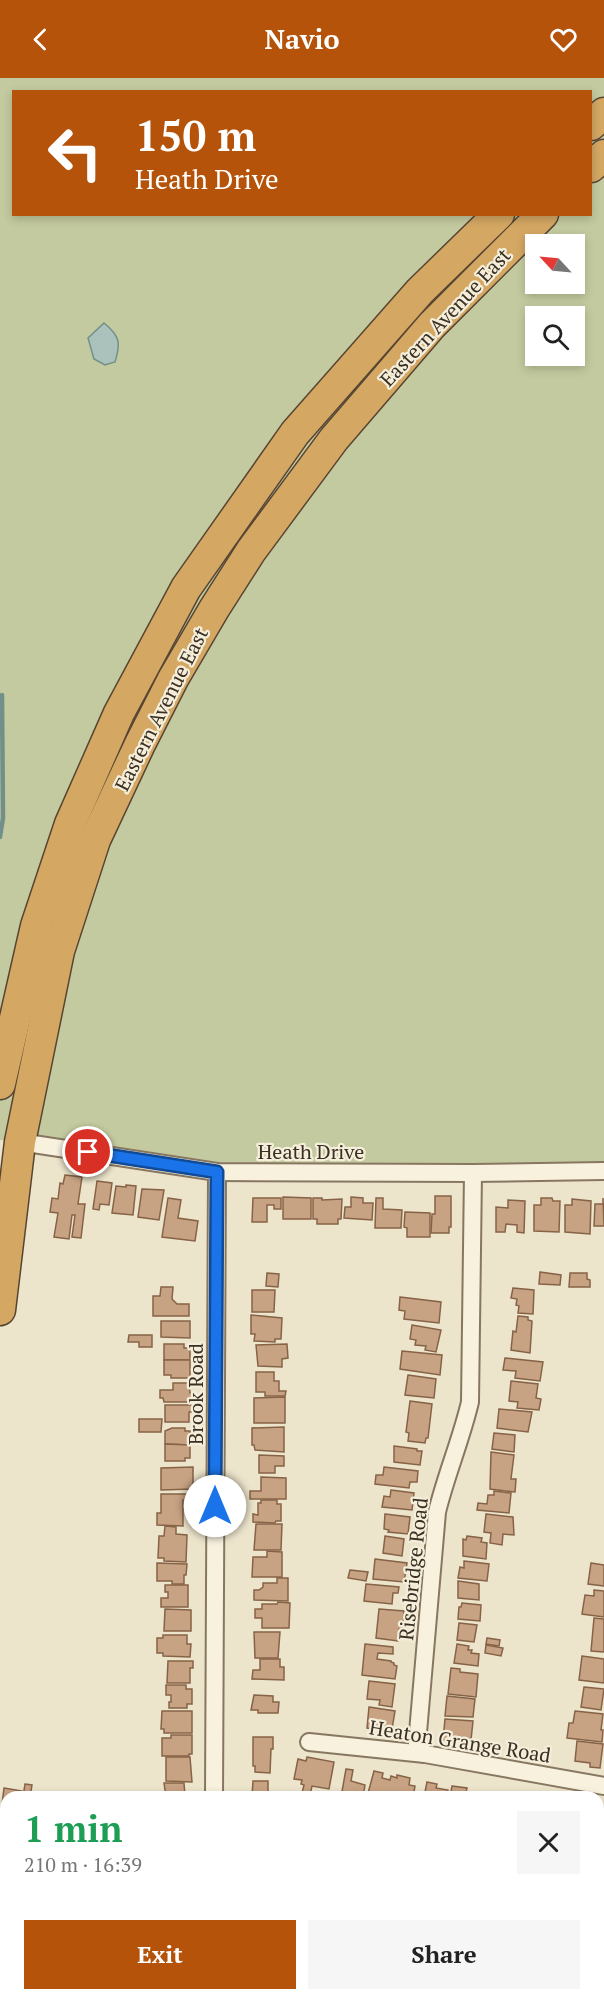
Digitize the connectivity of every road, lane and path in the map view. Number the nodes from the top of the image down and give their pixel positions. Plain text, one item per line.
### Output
1 (604, 113) edge
2 (592, 124) edge
3 (604, 155) edge
4 (592, 166) edge
5 (497, 216) edge
6 (541, 216) edge
7 (0, 1084) edge
8 (20, 1142) junction
9 (604, 1171) edge
10 (217, 1172) junction
11 (473, 1173) junction
12 (0, 1310) edge
13 (309, 1742) dead end
14 (425, 1754) junction
15 (604, 1786) edge
16 (214, 1791) edge

1 - 2 highway
3 - 4 highway
5 - 7 highway, Eastern Avenue East
6 - 8 highway, Eastern Avenue East
8 - 10 street, Heath Drive
8 - 12 highway, Eastern Avenue East
9 - 11 street, Heath Drive
10 - 11 street, Heath Drive
10 - 16 street, Brook Road
11 - 14 street, Risebridge Road
13 - 14 street, Heaton Grange Road
14 - 15 street, Heaton Grange Road

